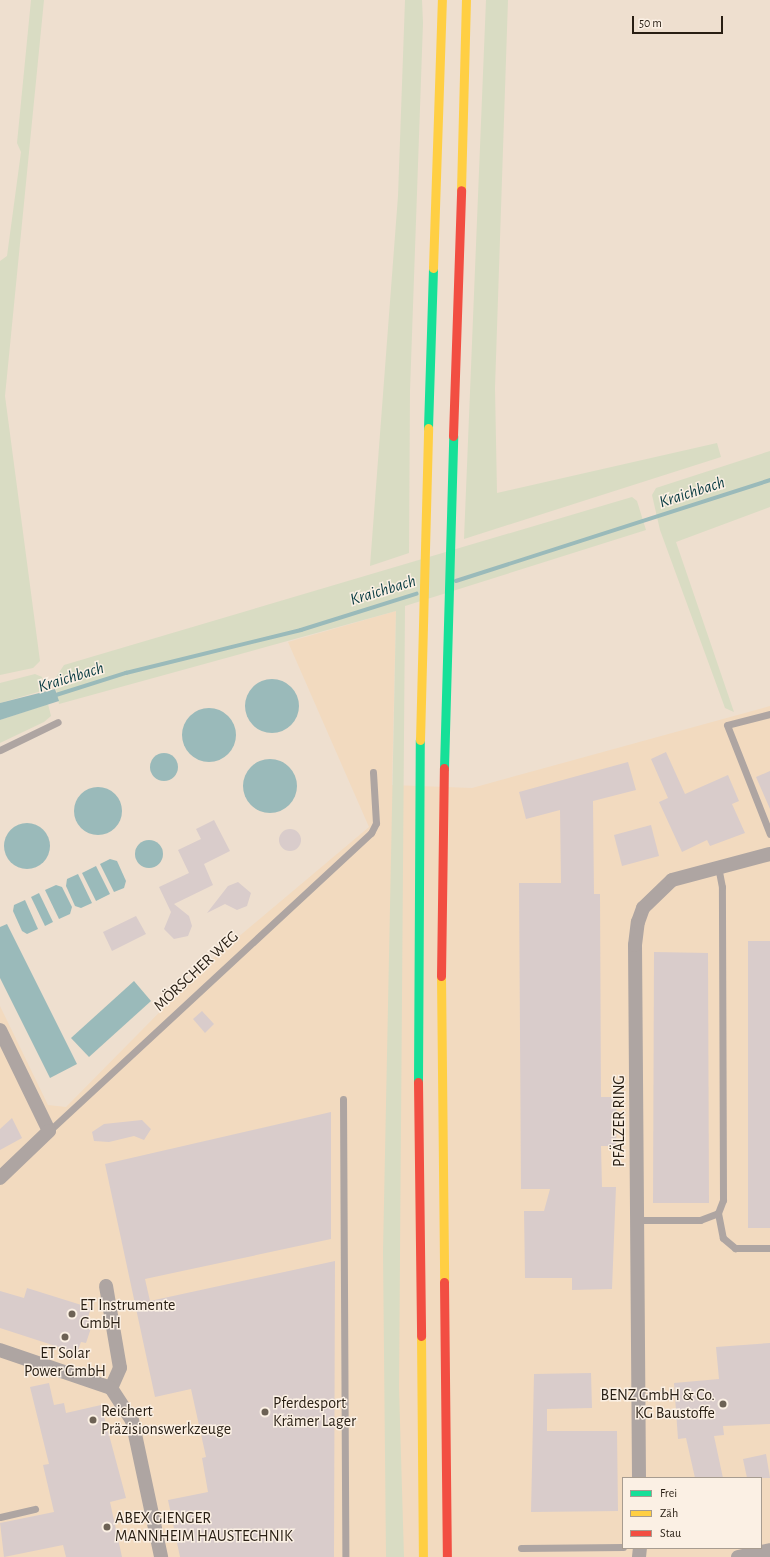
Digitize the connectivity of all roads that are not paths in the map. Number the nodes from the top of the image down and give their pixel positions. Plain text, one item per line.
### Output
1 (435, 0) edge
2 (442, 0) edge
3 (466, 0) edge
4 (440, 34) junction
5 (770, 714) edge
6 (58, 722) dead end
7 (0, 750) edge
8 (373, 772) dead end
9 (770, 834) edge
10 (770, 854) edge
11 (718, 865) junction
12 (0, 1030) edge
13 (343, 1099) dead end
14 (49, 1131) junction
15 (0, 1178) edge
16 (718, 1212) junction
17 (636, 1220) junction
18 (770, 1248) edge
19 (106, 1286) dead end
20 (0, 1350) edge
21 (111, 1388) junction
22 (639, 1477) edge
23 (35, 1509) dead end
24 (0, 1517) edge
25 (622, 1547) edge
26 (521, 1548) dead end
27 (770, 1550) edge
28 (161, 1557) edge
29 (345, 1557) edge
30 (423, 1557) edge
31 (447, 1557) edge
32 (738, 1557) edge

1 - 4 highway
2 - 4 highway
3 - 31 highway
4 - 30 highway
5 - 9 lane
6 - 7 lane
8 - 14 lane, MÖRSCHER WEG
10 - 11 street, PFÄLZER RING
11 - 16 lane
11 - 17 street, PFÄLZER RING
12 - 14 street
13 - 29 lane
14 - 15 street, MÖRSCHER WEG
16 - 17 lane
16 - 18 lane
17 - 22 street, PFÄLZER RING
19 - 21 street
20 - 21 street
21 - 28 street
23 - 24 lane
25 - 26 lane
27 - 32 street

